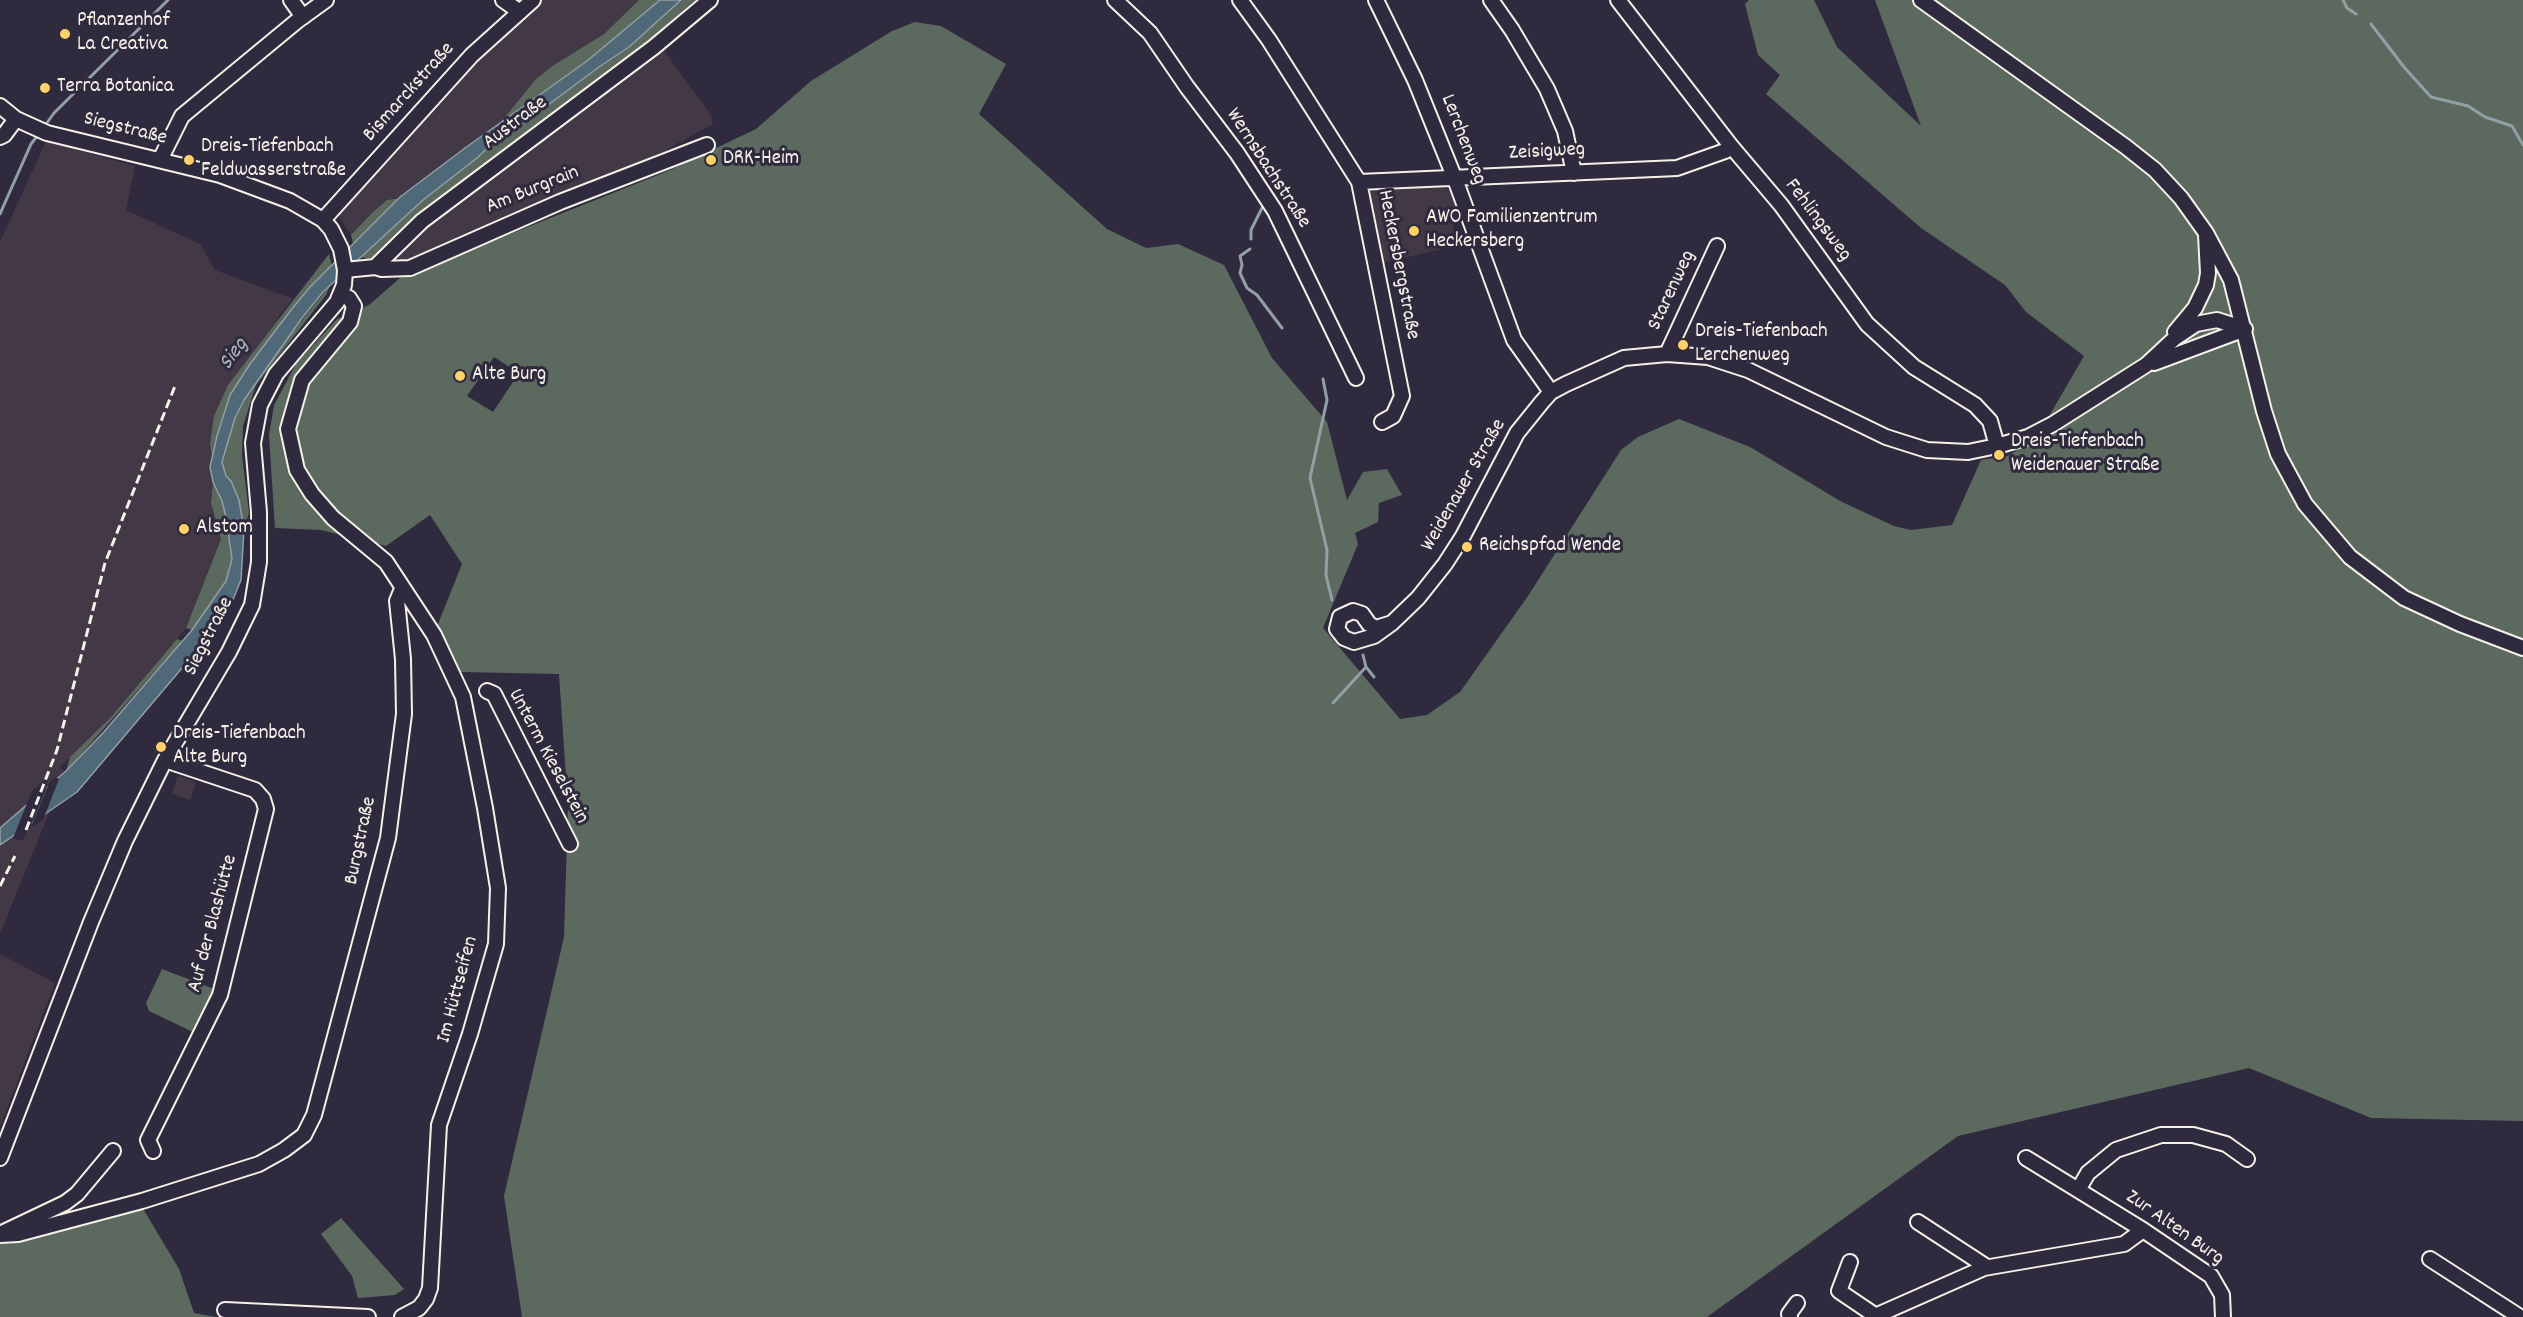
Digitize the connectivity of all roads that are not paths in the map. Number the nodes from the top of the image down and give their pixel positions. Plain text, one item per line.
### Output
1 (291, 0) edge
2 (326, 0) edge
3 (503, 0) edge
4 (533, 0) edge
5 (710, 0) edge
6 (1115, 0) edge
7 (1240, 0) edge
8 (1376, 0) edge
9 (1491, 0) edge
10 (1618, 0) edge
11 (1921, 0) edge
12 (520, 12) junction
13 (303, 17) junction
14 (0, 106) edge
15 (16, 119) junction
16 (0, 137) edge
17 (707, 145) dead end
18 (1731, 146) junction
19 (160, 160) junction
20 (1574, 173) junction
21 (1455, 179) junction
22 (1359, 182) junction
23 (323, 220) junction
24 (2206, 233) junction
25 (1717, 246) dead end
26 (375, 267) junction
27 (345, 270) junction
28 (343, 289) junction
29 (2245, 329) junction
30 (1667, 354) junction
31 (2157, 355) junction
32 (2146, 365) junction
33 (1356, 378) dead end
34 (1551, 392) junction
35 (1382, 422) dead end
36 (1997, 446) junction
37 (402, 588) junction
38 (1392, 624) dead end
39 (2523, 648) edge
40 (463, 698) junction
41 (165, 760) junction
42 (570, 844) dead end
43 (113, 1151) dead end
44 (153, 1151) dead end
45 (0, 1158) edge
46 (2026, 1158) dead end
47 (2247, 1159) dead end
48 (2078, 1190) junction
49 (1918, 1222) dead end
50 (2143, 1230) junction
51 (0, 1235) edge
52 (2430, 1259) dead end
53 (1850, 1262) dead end
54 (1987, 1268) junction
55 (1797, 1303) dead end
56 (225, 1310) dead end
57 (420, 1313) edge
58 (1875, 1316) edge
59 (368, 1317) edge
60 (402, 1317) edge
61 (1790, 1317) edge
62 (2223, 1317) edge
63 (2520, 1317) edge

1 - 13 street
2 - 13 street
3 - 12 street
4 - 12 street, Bismarckstraße
5 - 26 street, Austraße
6 - 33 street, Wernsbachstraße
7 - 22 street, Heckersbergstraße
8 - 21 street, Lerchenweg
9 - 20 street
10 - 18 street, Fehlingsweg
11 - 24 street
12 - 23 street, Bismarckstraße
13 - 19 street
14 - 15 street, Siegstraße
15 - 16 street
15 - 19 street, Siegstraße
17 - 26 street, Am Burgrain
18 - 20 street, Zeisigweg
18 - 36 street, Fehlingsweg
19 - 23 street, Siegstraße
20 - 21 street, Zeisigweg
21 - 22 street, Zeisigweg
21 - 34 street, Lerchenweg
22 - 35 street, Heckersbergstraße
23 - 27 street, Siegstraße
24 - 29 street
24 - 31 street
25 - 30 street, Starenweg
26 - 27 street
27 - 28 street, Siegstraße
28 - 37 street
28 - 41 street, Siegstraße
29 - 31 street, Weidenauer Straße
29 - 32 street, Weidenauer Straße
29 - 39 street
30 - 34 street, Weidenauer Straße
30 - 36 street, Weidenauer Straße
31 - 32 street, Weidenauer Straße
32 - 36 street, Weidenauer Straße
34 - 38 street, Weidenauer Straße
37 - 40 street, Im Hüttseifen
37 - 51 street, Burgstraße
40 - 42 street, Unterm Kieselstein
40 - 57 street, Im Hüttseifen
41 - 44 street, Auf der Blashütte
41 - 45 street, Siegstraße
43 - 51 street, Burgstraße
46 - 48 street, Zur Alten Burg
47 - 48 street
48 - 50 street, Zur Alten Burg
49 - 54 street
50 - 54 street
50 - 62 street, Zur Alten Burg
52 - 63 street
53 - 58 street
54 - 58 street
55 - 61 street
56 - 59 street
57 - 60 street, Im Hüttseifen

